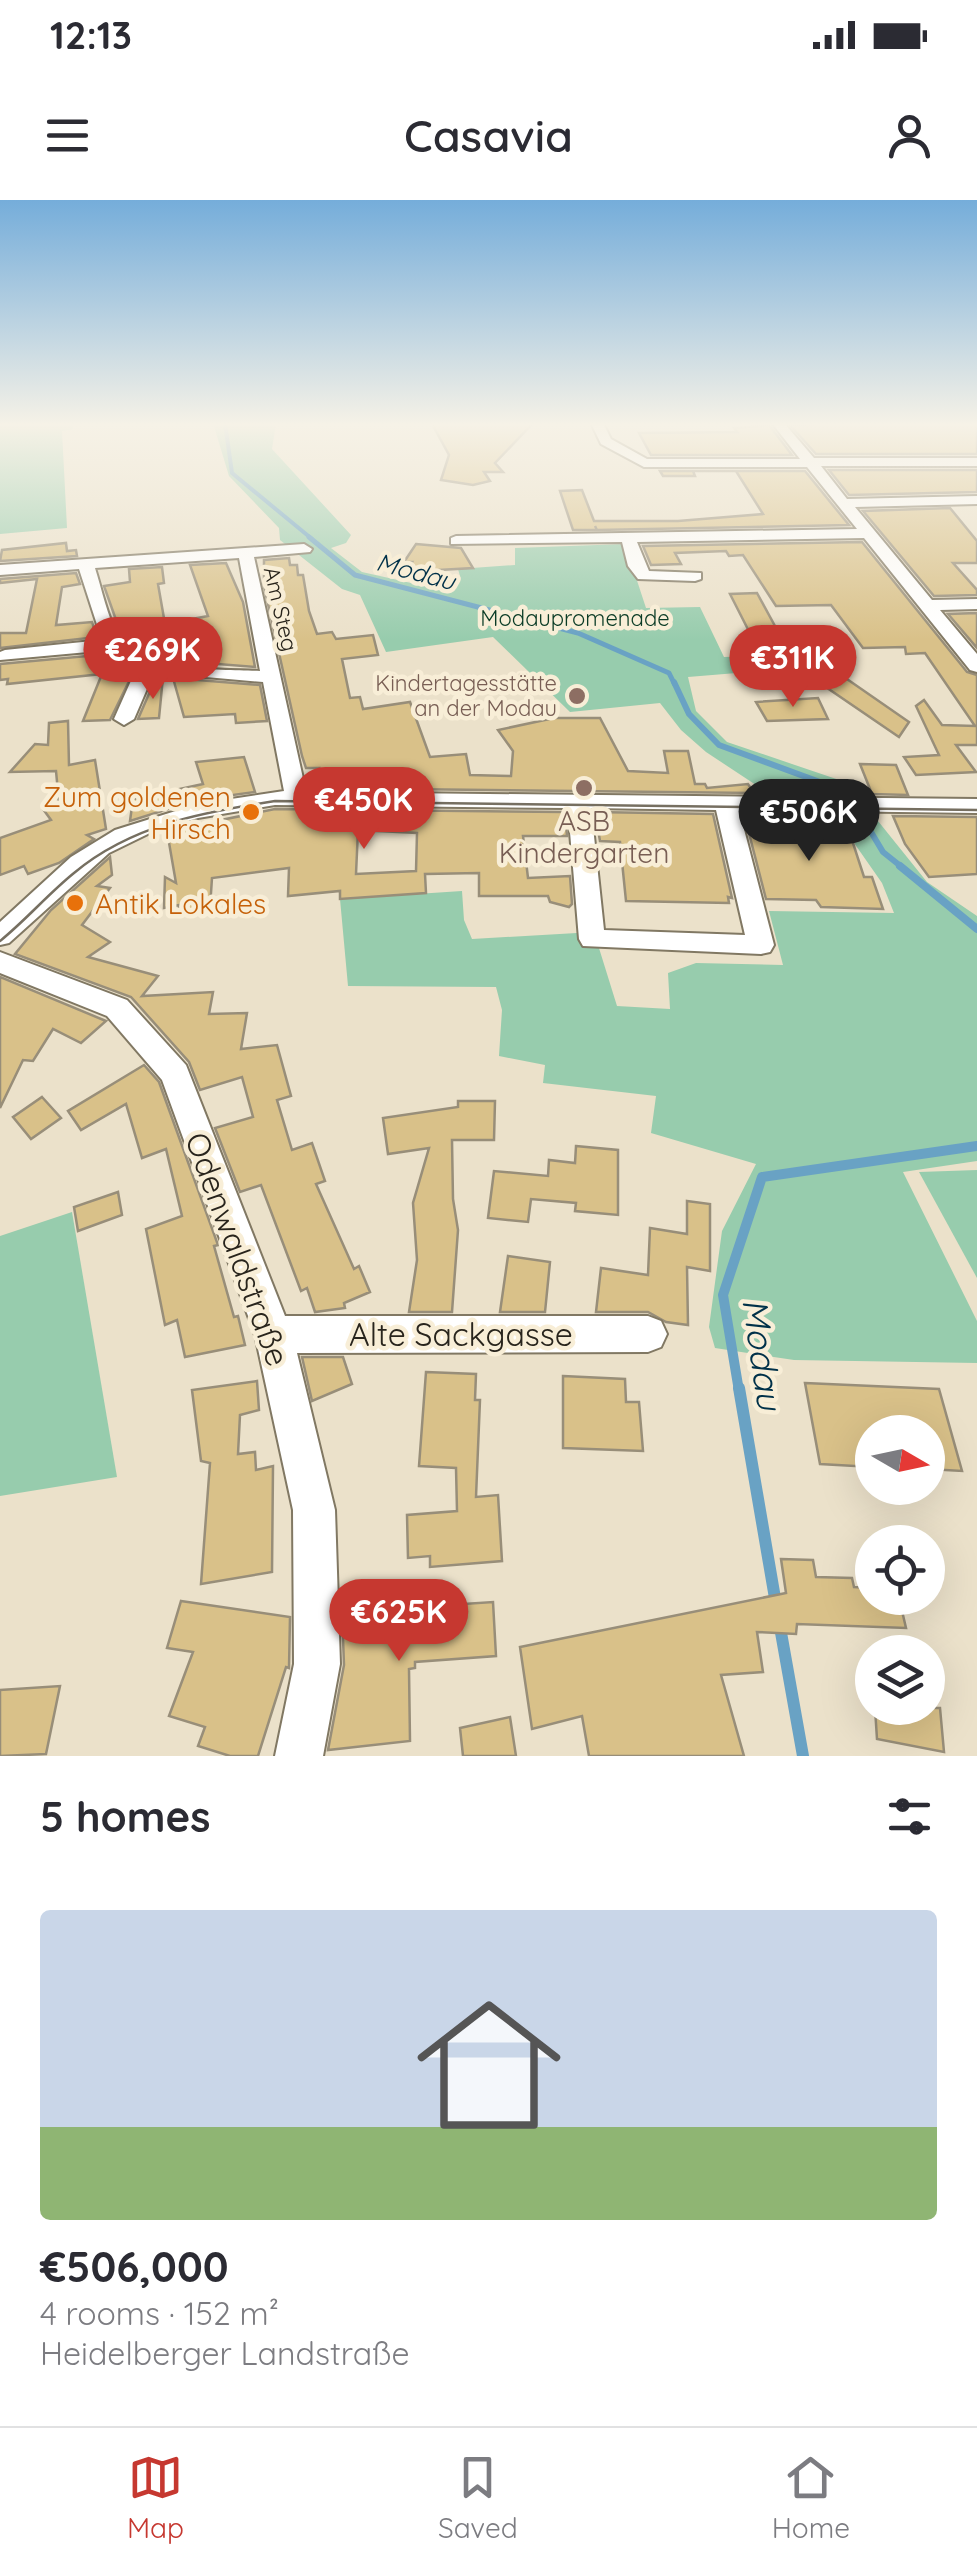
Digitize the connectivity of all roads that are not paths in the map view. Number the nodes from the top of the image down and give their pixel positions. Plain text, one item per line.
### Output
1 (837, 496) edge
2 (977, 500) edge
3 (843, 503) junction
4 (868, 533) junction
5 (628, 540) junction
6 (456, 542) dead end
7 (304, 549) dead end
8 (245, 551) junction
9 (85, 562) junction
10 (0, 570) edge
11 (695, 576) dead end
12 (977, 604) edge
13 (926, 605) junction
14 (114, 644) junction
15 (5, 656) dead end
16 (977, 666) edge
17 (160, 667) junction
18 (274, 677) junction
19 (124, 719) dead end
20 (296, 797) junction
21 (579, 801) junction
22 (726, 803) junction
23 (977, 806) edge
24 (0, 936) edge
25 (0, 962) edge
26 (648, 1334) dead end
27 (274, 1335) junction
28 (299, 1756) edge

1 - 3 street
2 - 3 street
3 - 4 street
4 - 5 street
4 - 13 street
5 - 6 street
5 - 11 street
7 - 8 street
8 - 9 street
8 - 18 street, Am Steg
9 - 10 street
9 - 14 street
12 - 13 street
13 - 16 street
14 - 15 street
14 - 17 street
17 - 18 street
17 - 19 street
18 - 20 street, Am Steg
20 - 21 street
20 - 24 street
21 - 22 street
21 - 22 street
22 - 23 street
25 - 27 street, Odenwaldstraße
26 - 27 street, Alte Sackgasse
27 - 28 street, Odenwaldstraße

